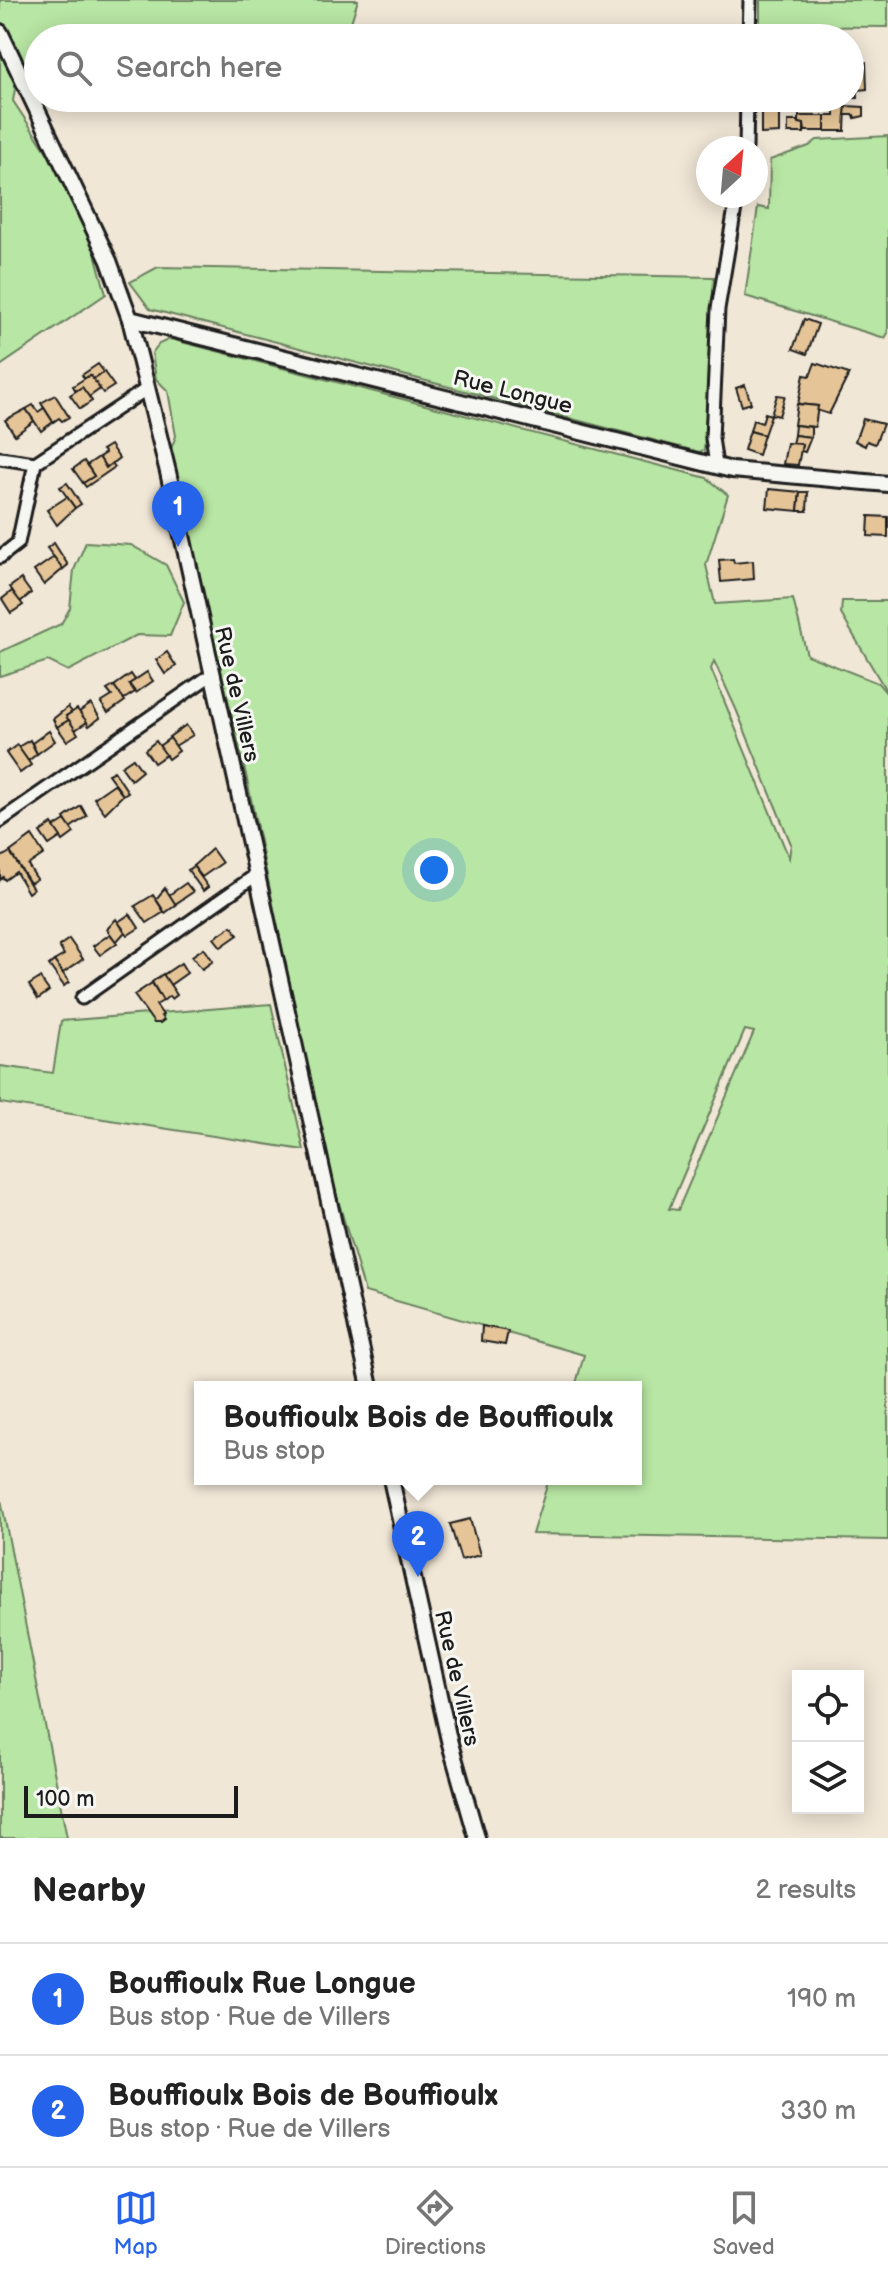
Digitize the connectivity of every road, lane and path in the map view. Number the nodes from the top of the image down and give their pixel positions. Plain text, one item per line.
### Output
1 (750, 0) edge
2 (749, 24) edge
3 (0, 32) edge
4 (24, 82) edge
5 (38, 112) edge
6 (747, 112) edge
7 (746, 136) edge
8 (735, 208) edge
9 (130, 319) junction
10 (148, 388) junction
11 (0, 458) edge
12 (35, 463) junction
13 (716, 465) junction
14 (888, 484) edge
15 (0, 557) edge
16 (211, 675) junction
17 (0, 821) edge
18 (256, 875) junction
19 (82, 998) dead end
20 (369, 1381) edge
21 (392, 1485) edge
22 (477, 1838) edge

1 - 2 street
3 - 4 street, Rue de Villers
5 - 9 street, Rue de Villers
6 - 7 street
8 - 13 street
9 - 10 street, Rue de Villers
9 - 13 street, Rue Longue
10 - 12 street
10 - 16 street, Rue de Villers
11 - 12 street
12 - 15 street
13 - 14 street, Rue Longue
16 - 17 street
16 - 18 street, Rue de Villers
18 - 19 street
18 - 20 street, Rue de Villers
21 - 22 street, Rue de Villers

